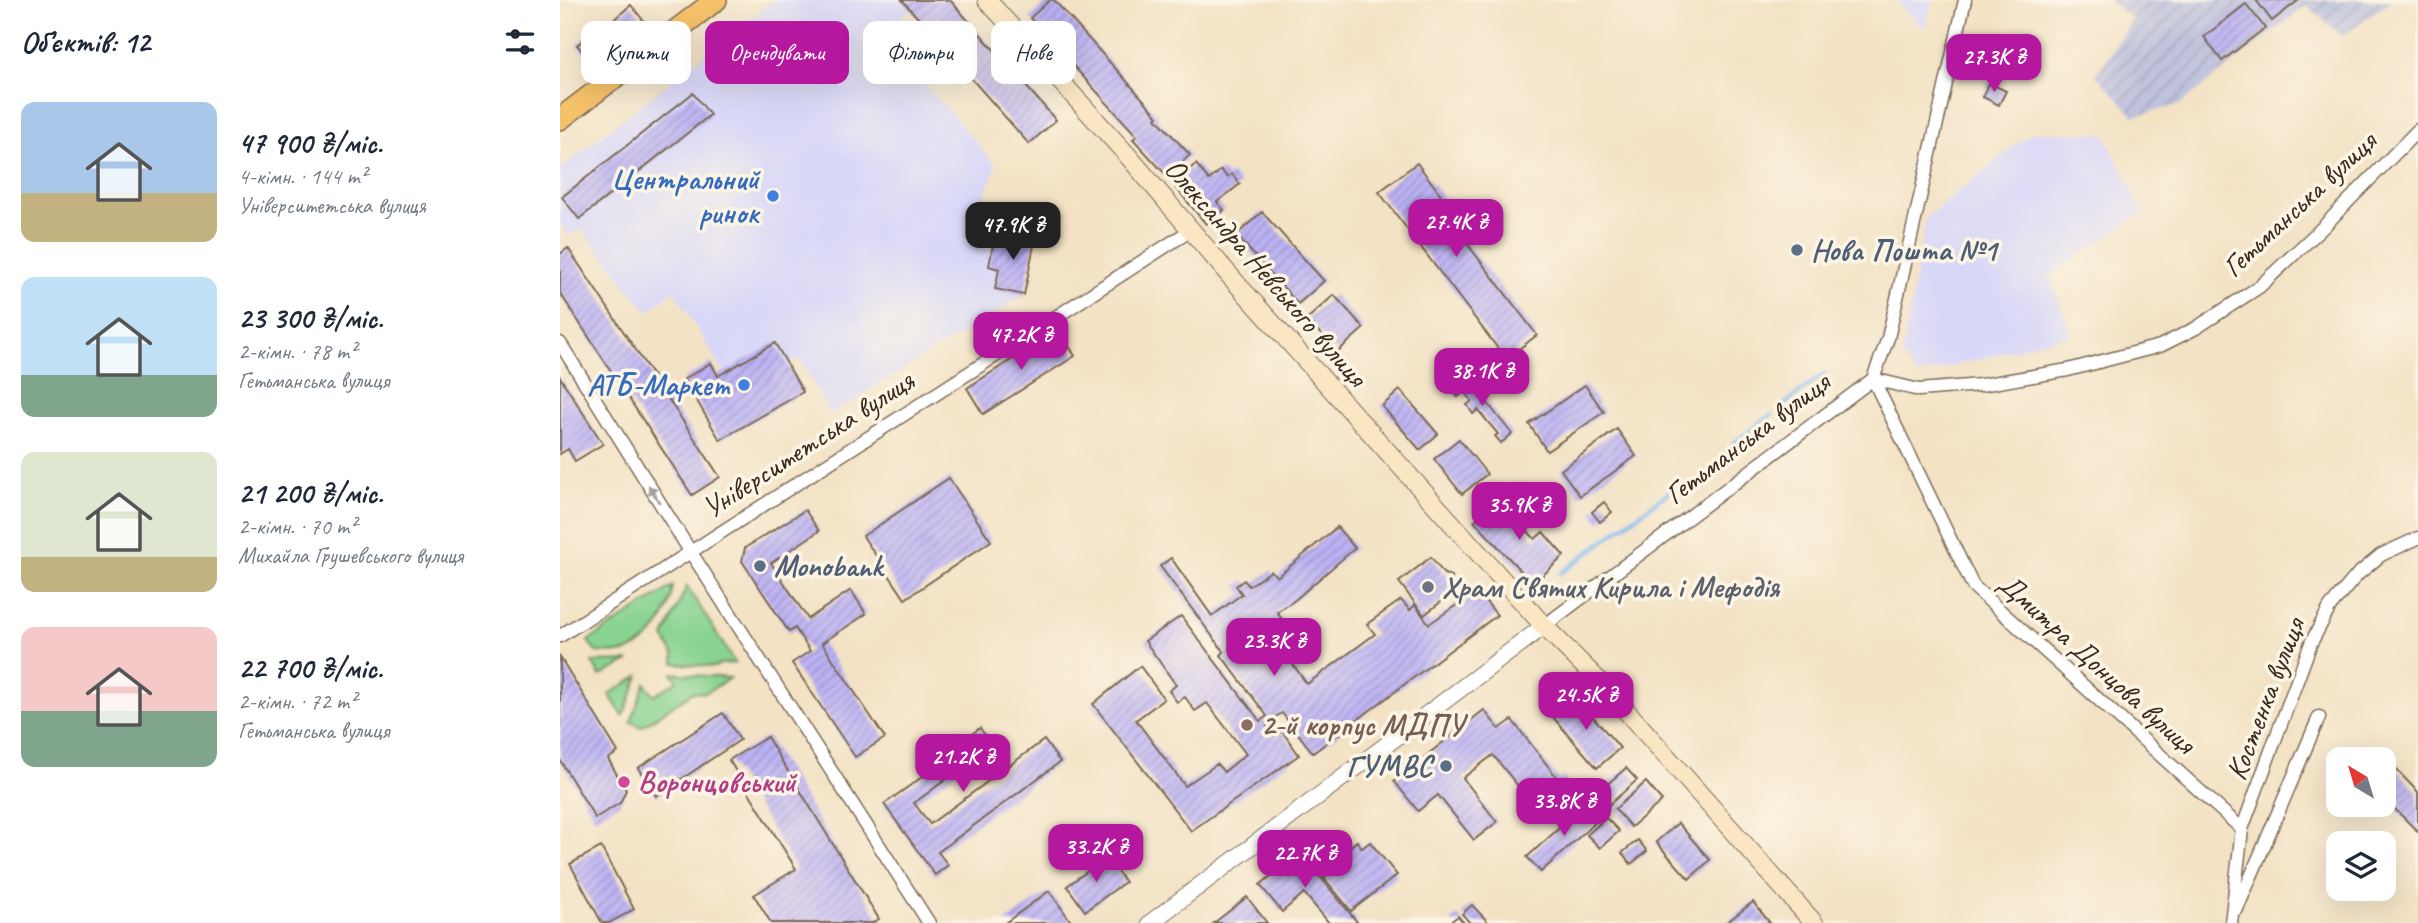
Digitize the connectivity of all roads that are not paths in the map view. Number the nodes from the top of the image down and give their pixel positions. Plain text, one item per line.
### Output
1 (716, 0) edge
2 (987, 0) edge
3 (1965, 0) edge
4 (560, 119) edge
5 (2418, 130) edge
6 (1191, 230) junction
7 (560, 343) edge
8 (1873, 379) junction
9 (2418, 538) edge
10 (690, 551) junction
11 (1544, 626) junction
12 (560, 636) edge
13 (2319, 717) dead end
14 (2242, 829) junction
15 (929, 923) edge
16 (1150, 923) edge
17 (1814, 923) edge
18 (2231, 923) edge

1 - 4 highway
2 - 6 main road, Олександра Невського вулиця
3 - 8 street
5 - 8 street, Гетьманська вулиця
6 - 10 street, Університетська вулиця
6 - 11 main road, Олександра Невського вулиця
10 -> 7 street
8 - 11 street, Гетьманська вулиця
8 - 14 street, Дмитра Донцова вулиця
9 - 14 street, Костенка вулиця
10 - 12 street, Університетська вулиця
10 - 15 street
11 - 16 street, Гетьманська вулиця
11 - 17 main road, Олександра Невського вулиця
13 - 18 street
14 - 18 street, Костенка вулиця

